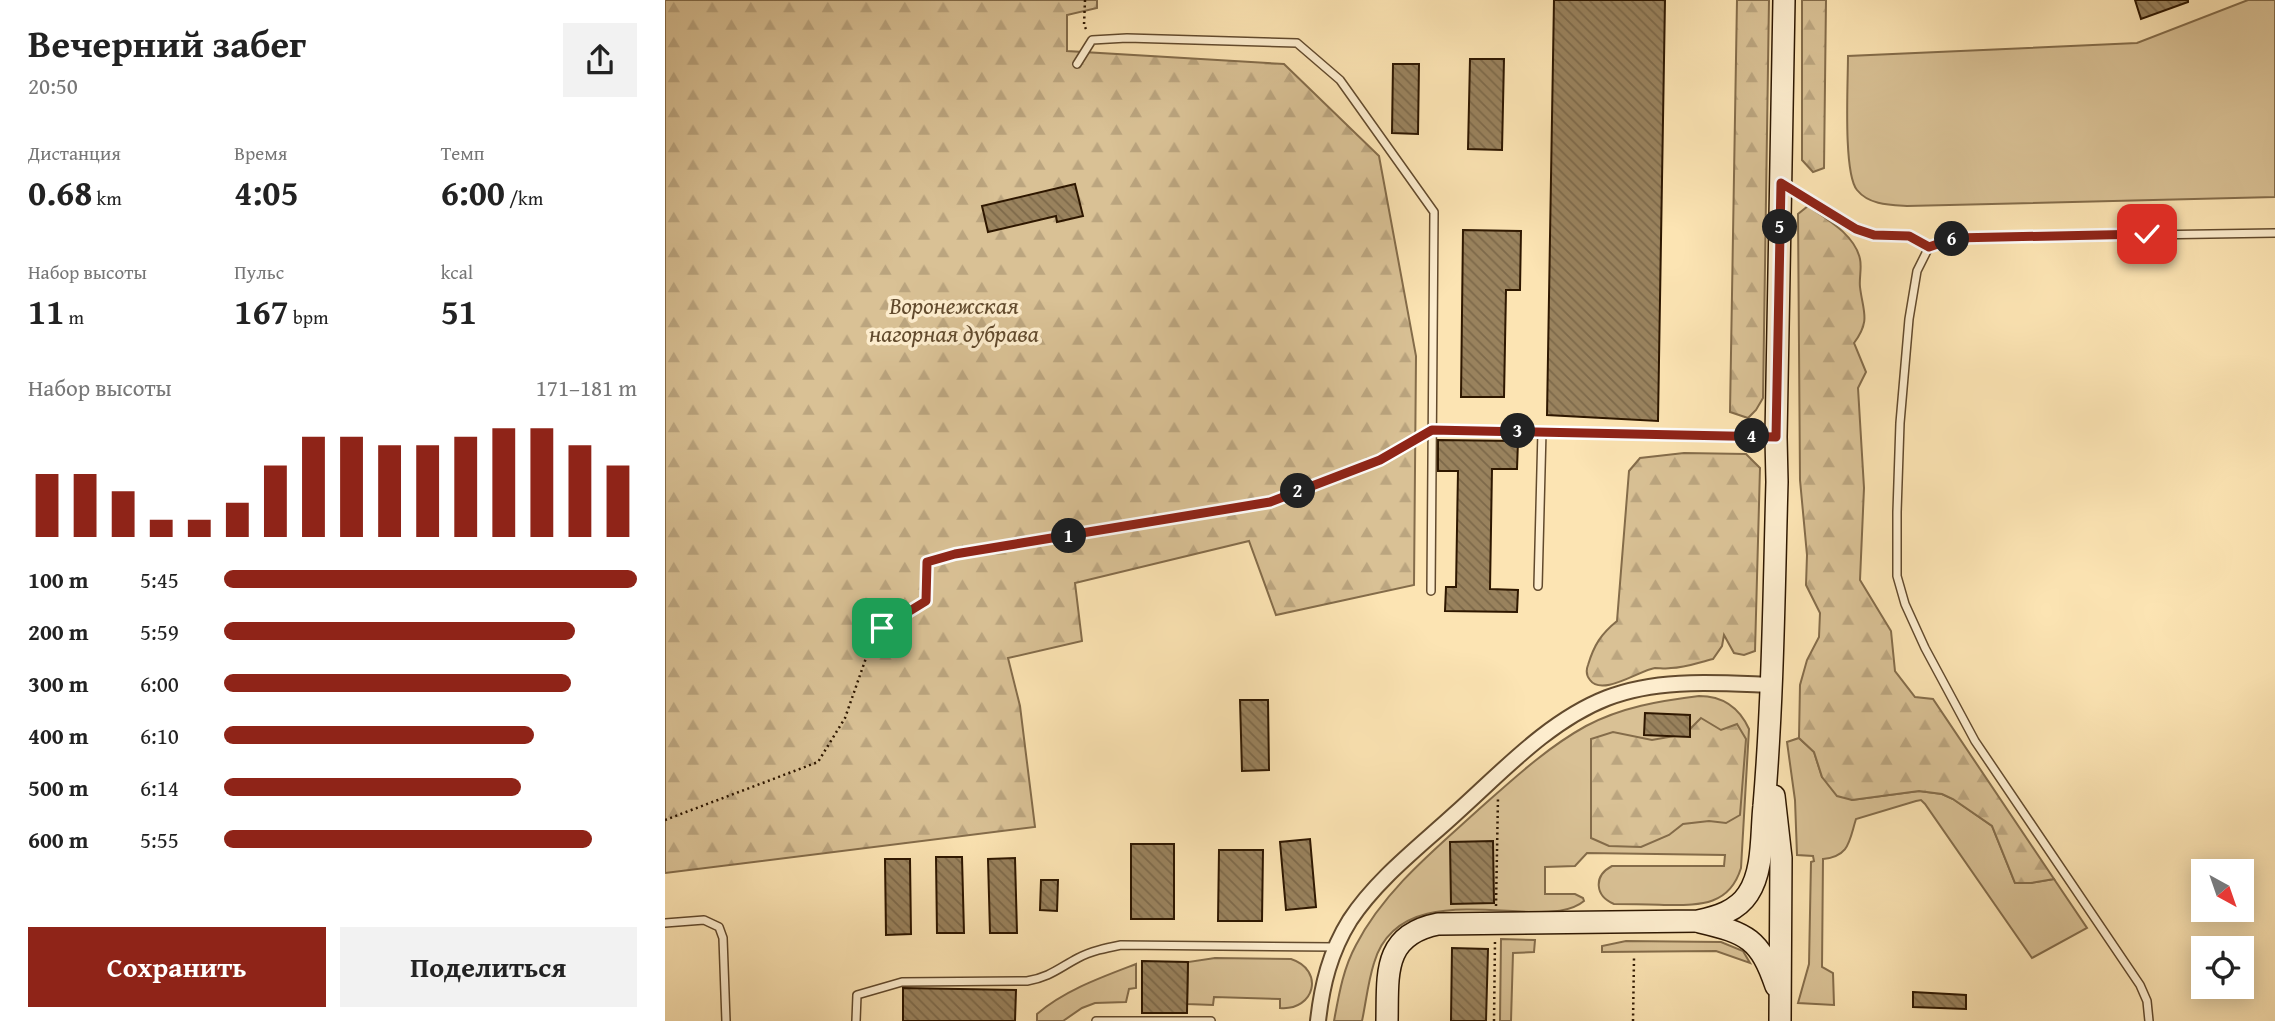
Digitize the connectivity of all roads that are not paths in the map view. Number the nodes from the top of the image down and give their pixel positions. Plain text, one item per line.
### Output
1 (1784, 0) edge
2 (1077, 64) dead end
3 (1781, 183) junction
4 (2275, 233) edge
5 (1929, 247) junction
6 (1432, 430) junction
7 (1542, 431) junction
8 (1776, 437) junction
9 (1538, 586) dead end
10 (1431, 591) dead end
11 (1770, 685) junction
12 (1768, 752) junction
13 (1698, 921) junction
14 (665, 923) edge
15 (1336, 947) junction
16 (1388, 976) junction
17 (1780, 998) junction
18 (726, 1021) edge
19 (856, 1021) edge
20 (1096, 1021) edge
21 (1212, 1021) edge
22 (1318, 1021) edge
23 (1378, 1021) edge
24 (1387, 1021) edge
25 (1780, 1021) edge
26 (2149, 1021) edge

1 - 3 main road
2 - 6 lane
3 - 5 lane
3 - 8 main road
4 - 5 lane
5 - 26 lane
6 - 7 lane
6 - 10 lane
7 - 8 lane
7 - 9 lane
8 - 11 main road
11 - 12 main road
11 - 15 street
12 - 13 main road
12 - 17 main road
13 - 16 main road
13 - 17 main road
14 - 18 lane
15 - 19 lane
15 - 22 street
16 - 23 lane
16 - 24 main road
17 - 25 main road
20 - 21 lane

